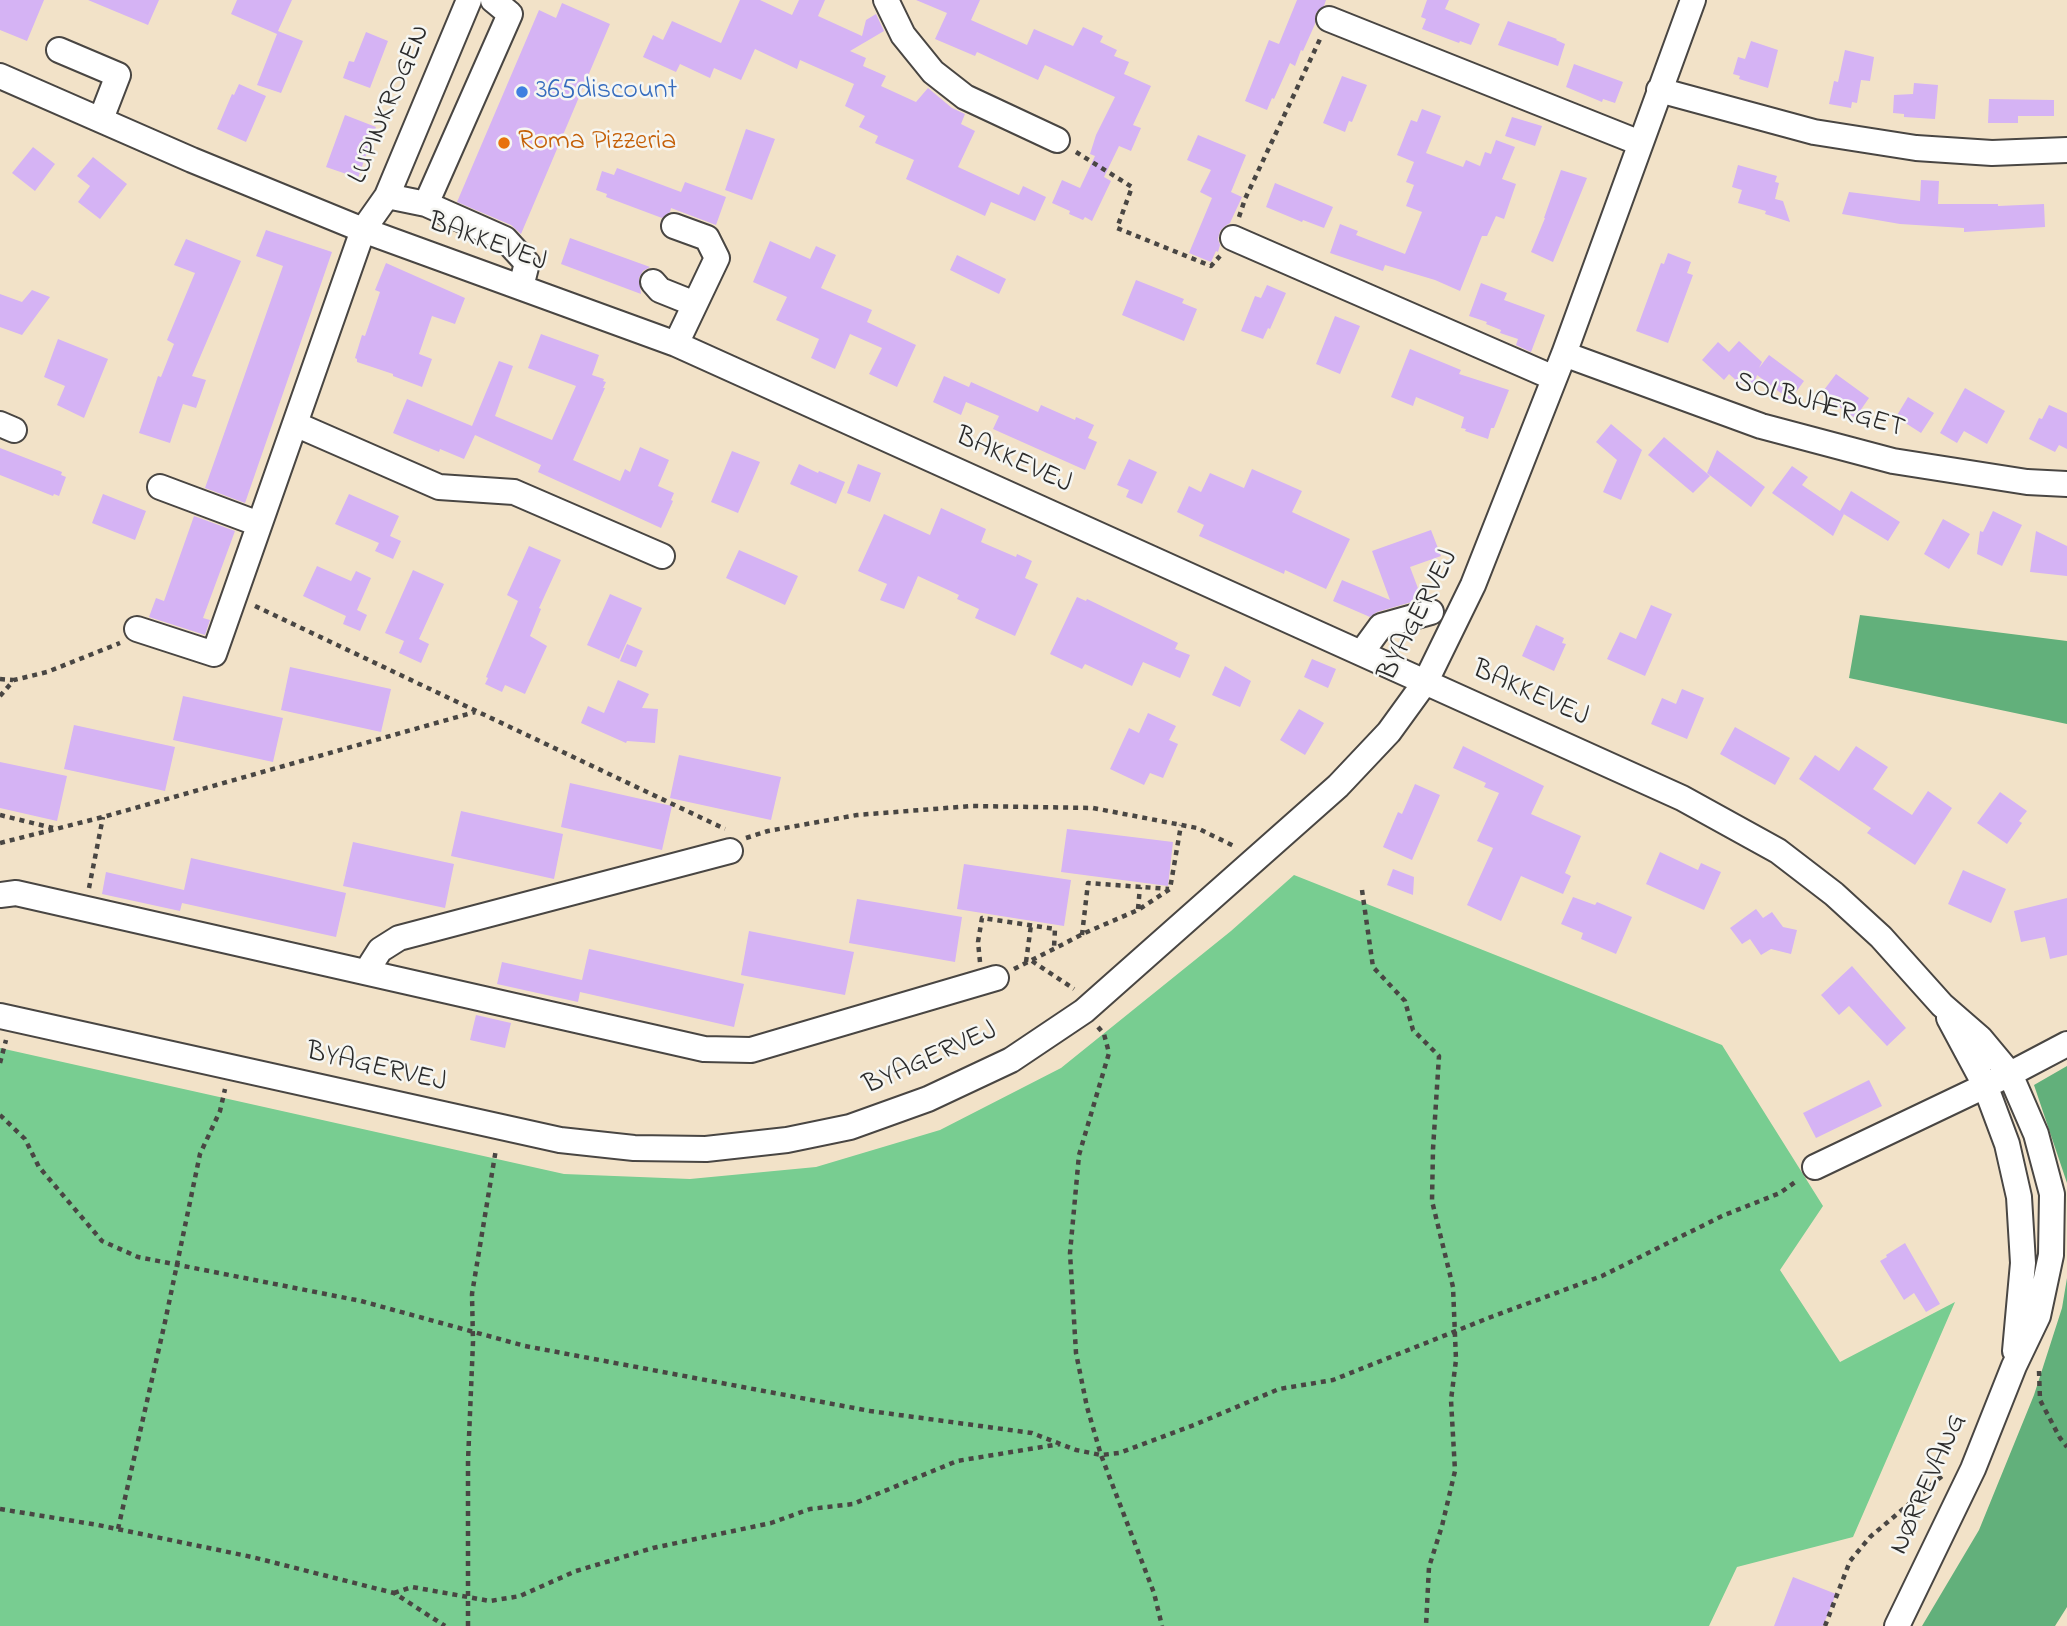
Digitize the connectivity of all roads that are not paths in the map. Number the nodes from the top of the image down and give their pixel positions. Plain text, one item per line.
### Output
1 (468, 0) edge
2 (493, 0) edge
3 (887, 0) edge
4 (1693, 0) edge
5 (1329, 19) road end
6 (59, 50) dead end
7 (0, 76) edge
8 (1659, 90) junction
9 (101, 119) junction
10 (1058, 140) road end
11 (1640, 144) junction
12 (2067, 150) edge
13 (387, 196) junction
14 (426, 204) junction
15 (674, 226) dead end
16 (363, 230) junction
17 (1233, 238) road end
18 (653, 282) dead end
19 (521, 287) junction
20 (695, 304) junction
21 (676, 344) junction
22 (1564, 354) junction
23 (1554, 378) junction
24 (295, 424) junction
25 (2067, 484) edge
26 (160, 487) dead end
27 (260, 524) junction
28 (662, 556) dead end
29 (1431, 612) dead end
30 (137, 629) road end
31 (1362, 652) junction
32 (1426, 681) junction
33 (736, 845) road end
34 (0, 895) edge
35 (366, 972) junction
36 (990, 980) road end
37 (1942, 1004) junction
38 (0, 1016) edge
39 (2067, 1044) edge
40 (2010, 1074) junction
41 (1985, 1085) junction
42 (1815, 1167) road end
43 (2059, 1193) edge
44 (2019, 1197) junction
45 (2014, 1366) junction
46 (1897, 1626) edge

1 - 13 street, LUPINKROGEN
2 - 14 street
3 - 10 street
4 - 8 street, BYAGERVEJ
5 - 11 street
6 - 9 street
7 - 9 street, BAKKEVEJ
8 - 11 street, BYAGERVEJ
8 - 12 street
9 - 16 street, BAKKEVEJ
11 - 22 street, BYAGERVEJ
13 - 14 street
13 - 16 street, LUPINKROGEN
14 - 19 street
15 - 20 street
16 - 19 street, BAKKEVEJ
16 - 24 street, LUPINKROGEN
17 - 23 street
18 - 20 street
19 - 21 street, BAKKEVEJ
20 - 21 street
21 - 31 street, BAKKEVEJ
22 - 23 street, BYAGERVEJ
22 - 25 street, SOLBJÆRGET
23 - 32 street, BYAGERVEJ
24 - 27 street, LUPINKROGEN
24 - 28 street
26 - 27 street
27 - 30 street, LUPINKROGEN
29 - 31 street
31 - 32 street, BAKKEVEJ
32 - 37 street, BAKKEVEJ
32 - 38 street, BYAGERVEJ
33 - 35 street
34 - 35 street, BYAGERVEJ
35 - 36 street, BYAGERVEJ
37 - 40 street, BAKKEVEJ
37 - 41 street, BAKKEVEJ
39 - 40 street
40 - 41 street
40 - 43 street, BAKKEVEJ
41 - 42 street
41 - 44 street, BAKKEVEJ
43 - 44 street
43 - 45 street, NØRREVANG
44 - 45 street, NØRREVANG
45 - 46 street, NØRREVANG

